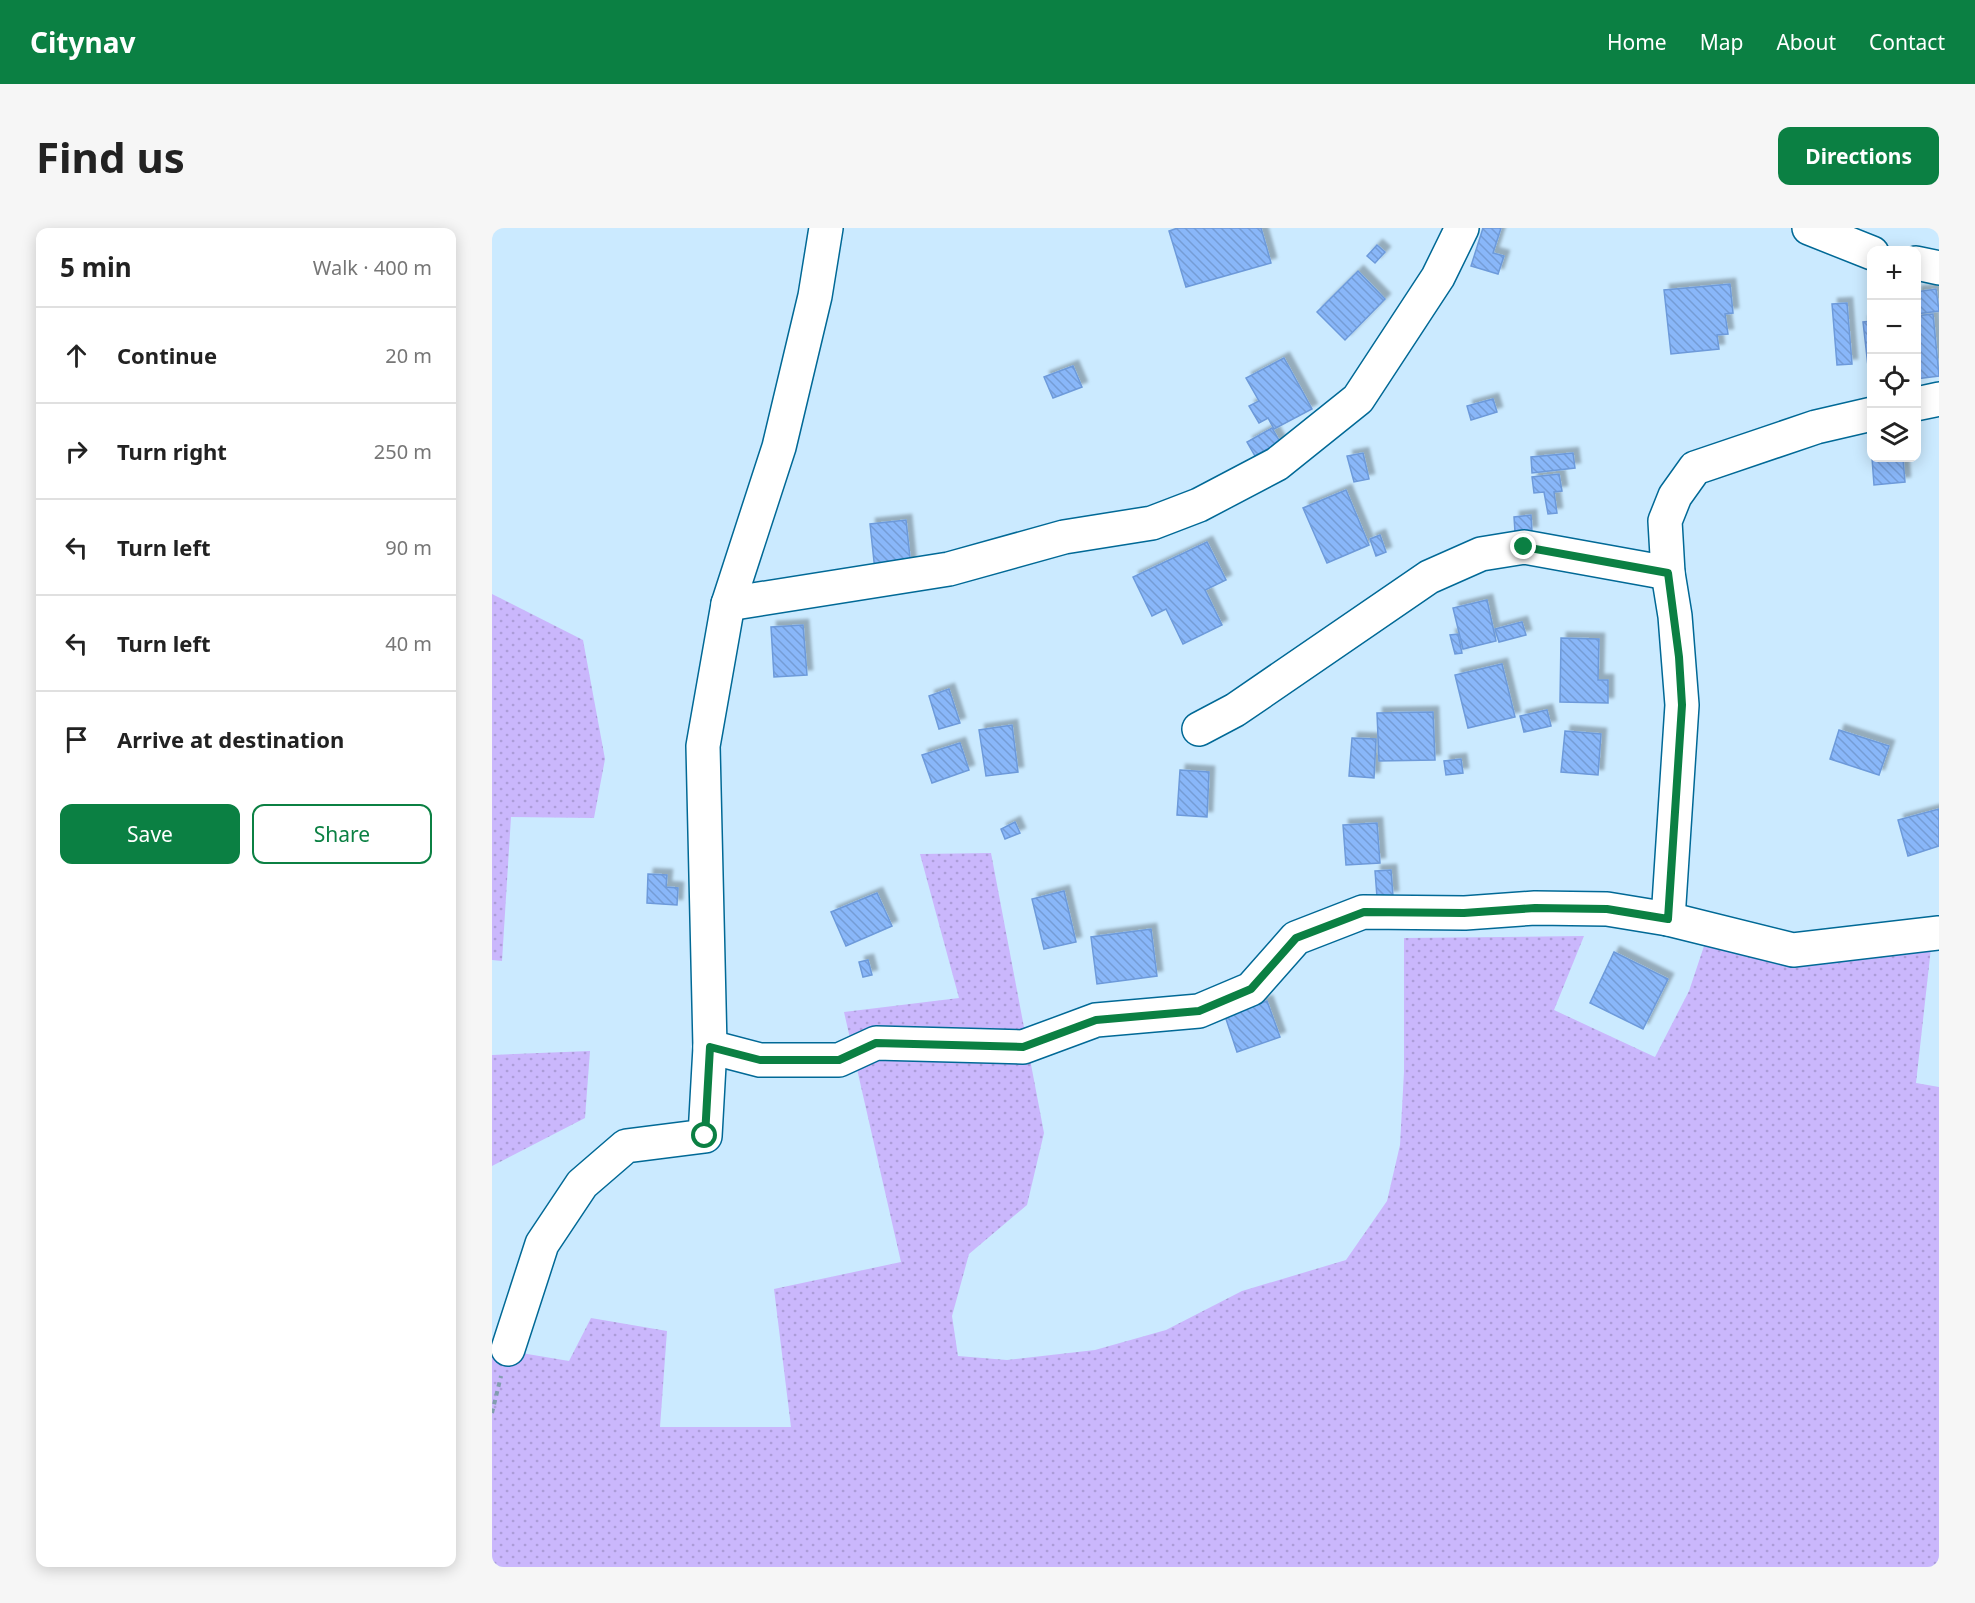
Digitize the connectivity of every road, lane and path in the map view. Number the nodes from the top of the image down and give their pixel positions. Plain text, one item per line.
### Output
1 (826, 228) edge
2 (1462, 228) edge
3 (1809, 228) edge
4 (1867, 251) edge
5 (1921, 264) edge
6 (1939, 268) edge
7 (1939, 399) edge
8 (1921, 403) edge
9 (1867, 415) edge
10 (1668, 573) junction
11 (728, 604) junction
12 (1198, 729) dead end
13 (1668, 919) junction
14 (1939, 933) edge
15 (710, 1047) junction
16 (508, 1349) joint
17 (492, 1413) edge

1 - 11 street
2 - 11 street
3 - 4 street
5 - 6 street
7 - 8 street
9 - 10 street
10 - 12 street
10 - 13 street
11 - 15 street
13 - 14 street
13 - 15 street
15 - 16 street
16 - 17 path

